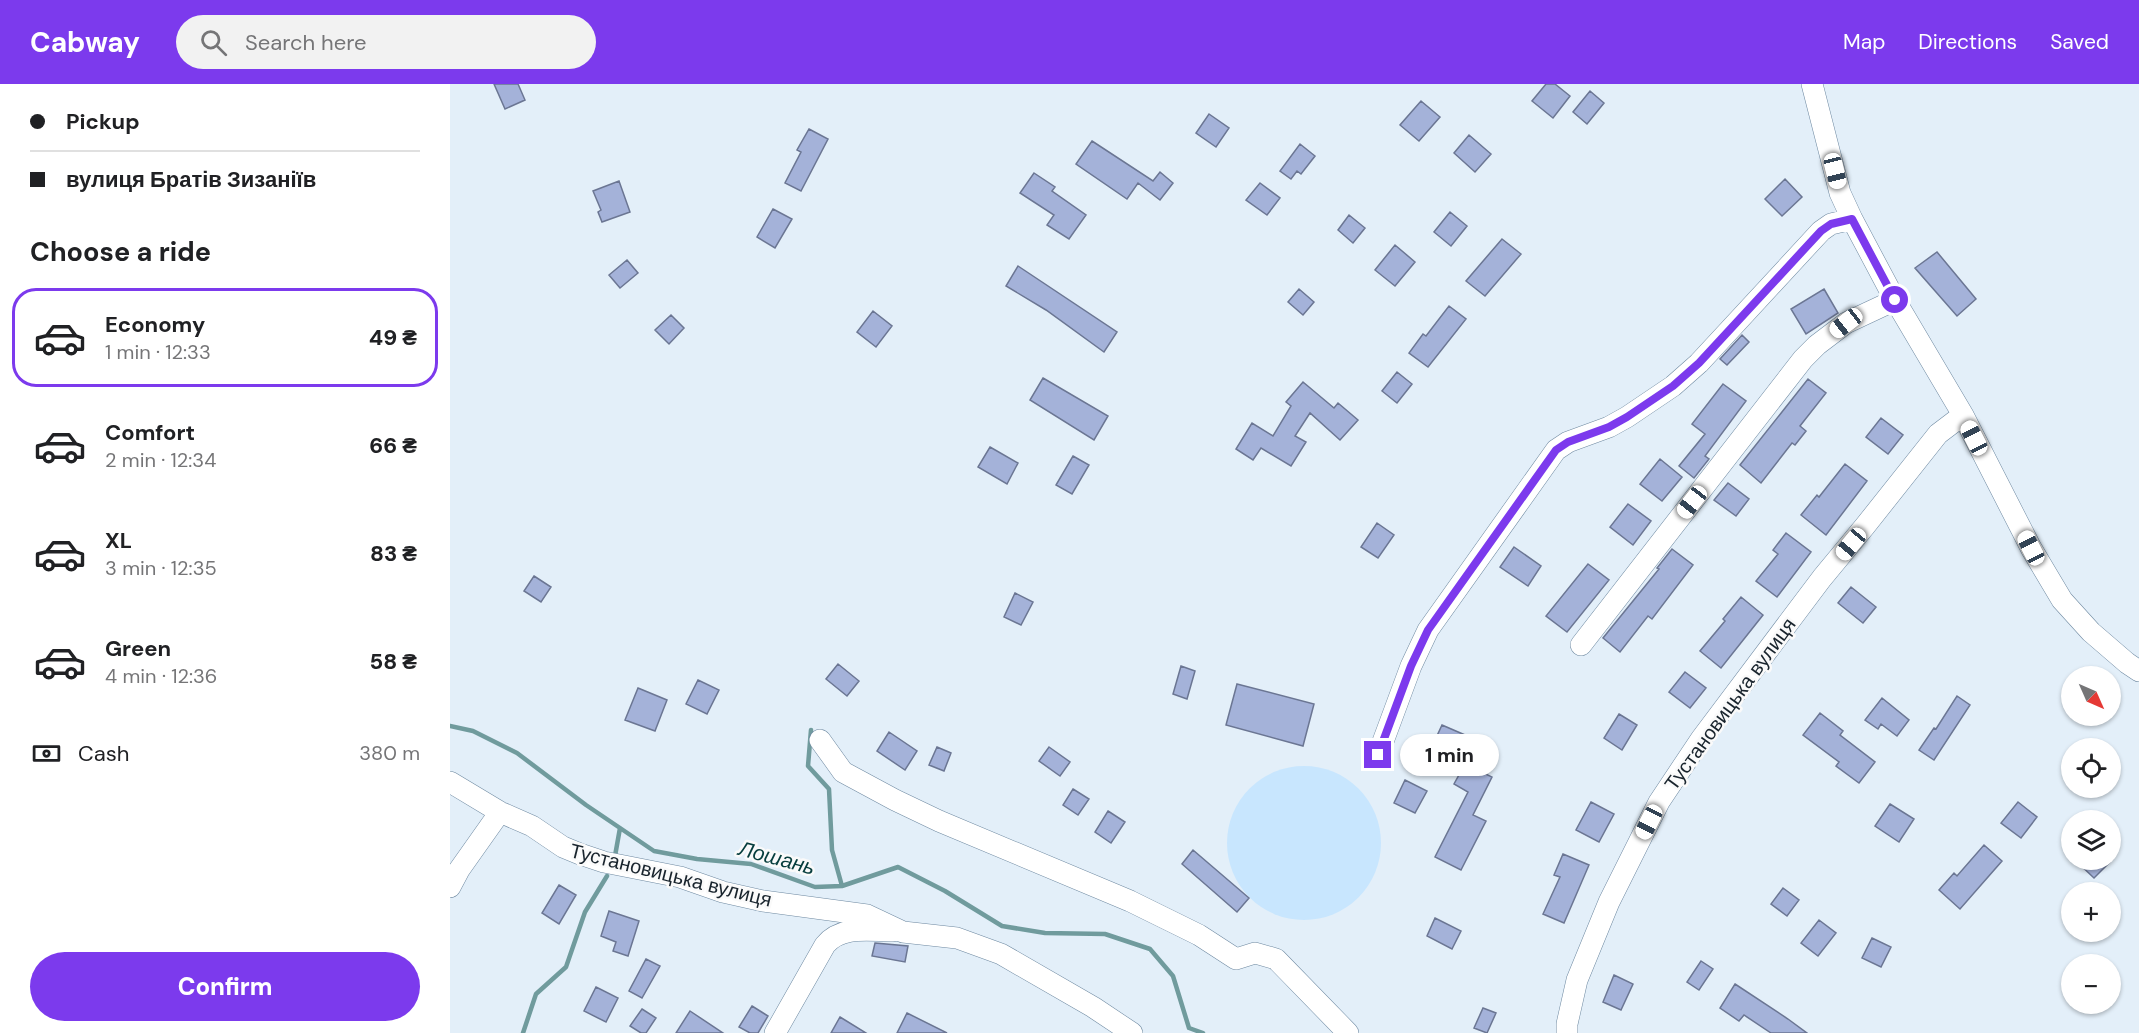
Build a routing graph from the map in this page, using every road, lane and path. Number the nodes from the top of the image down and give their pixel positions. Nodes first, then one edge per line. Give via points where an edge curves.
1 (1812, 84) edge
2 (1852, 219) junction
3 (1895, 300) junction
4 (1962, 415) junction
5 (1581, 645) dead end
6 (2139, 671) edge
7 (820, 740) dead end
8 (1378, 755) dead end
9 (450, 782) edge
10 (500, 812) junction
11 (450, 887) edge
12 (903, 932) junction
13 (775, 1033) edge
14 (1132, 1033) edge
15 (1348, 1033) edge
16 (1567, 1033) edge

1 - 2 street via 1840,193
2 - 3 street
2 - 8 street via 1821,231 1673,386 1609,427 1556,450 1428,630
3 - 4 street
3 - 5 street via 1846,323 1803,359
4 - 6 street via 2062,600 2091,632
4 - 16 street, Тустановицька вулиця via 1938,434 1822,578 1701,739 1659,802 1609,902 1581,970
7 - 15 street via 843,772 895,800 1130,901 1199,935 1236,959 1255,952 1276,959
9 - 10 street, Тустановицька вулиця
10 - 11 street
10 - 12 street, Тустановицька вулиця via 532,826 563,847 596,859 680,877 763,901 867,915
12 - 13 street via 854,930 830,938
12 - 14 street, Тустановицька вулиця via 957,938 1001,954

